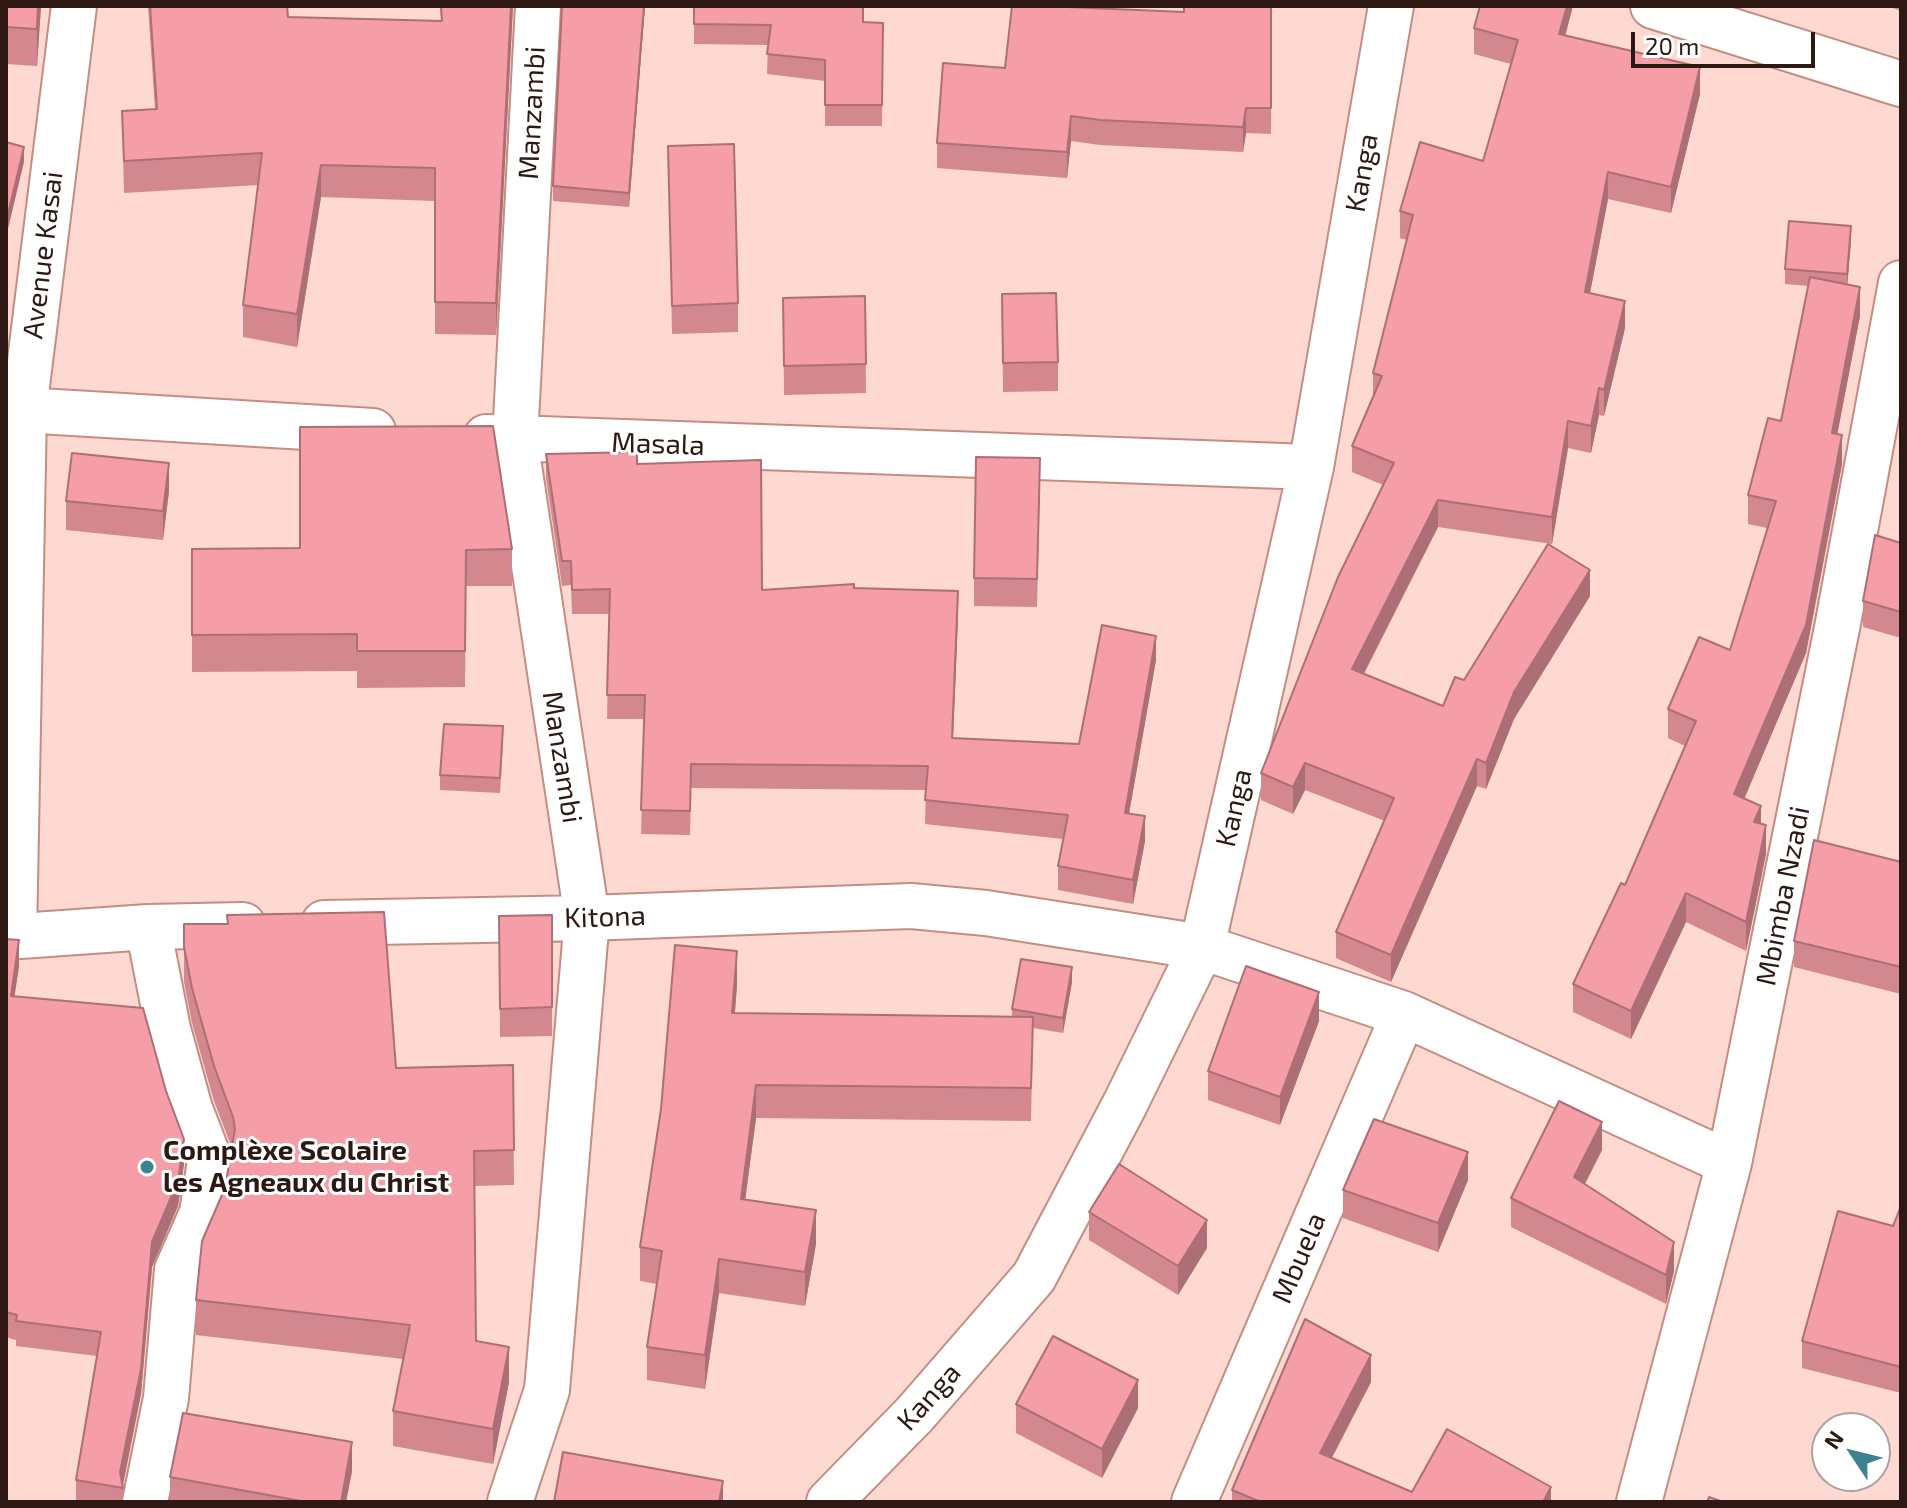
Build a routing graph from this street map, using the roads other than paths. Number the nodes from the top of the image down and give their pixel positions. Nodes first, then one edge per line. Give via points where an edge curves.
1 (74, 6) edge
2 (538, 6) edge
3 (1391, 6) edge
4 (1653, 6) edge
5 (1901, 84) edge
6 (1901, 283) edge
7 (15, 409) edge
8 (515, 439) junction
9 (1311, 467) junction
10 (587, 918) junction
11 (148, 927) junction
12 (10, 937) edge
13 (1202, 947) junction
14 (1404, 1014) junction
15 (1729, 1163) junction
16 (145, 1502) edge
17 (510, 1502) edge
18 (829, 1502) edge
19 (1194, 1502) edge
20 (1639, 1502) edge

1 - 7 street, Avenue Kasai
2 - 8 street, Manzambi
3 - 9 street, Kanga
4 - 5 street
6 - 15 street, Mbimba Nzadi
7 - 8 street, Masala
7 - 12 street, Avenue Kasai
8 - 9 street, Masala
8 - 10 street, Manzambi
9 - 13 street, Kanga
10 - 11 street, Kitona
10 - 13 street, Kitona via 911,906
10 - 17 street, Manzambi via 547,1390
11 - 12 street, Kitona
11 - 16 street via 168,1029 210,1161 202,1213 177,1270 166,1398
13 - 14 street, Kitona
13 - 18 street, Kanga via 1034,1277 915,1414
14 - 15 street, Kitona
14 - 19 street, Mbuela
15 - 20 street, Mbimba Nzadi

